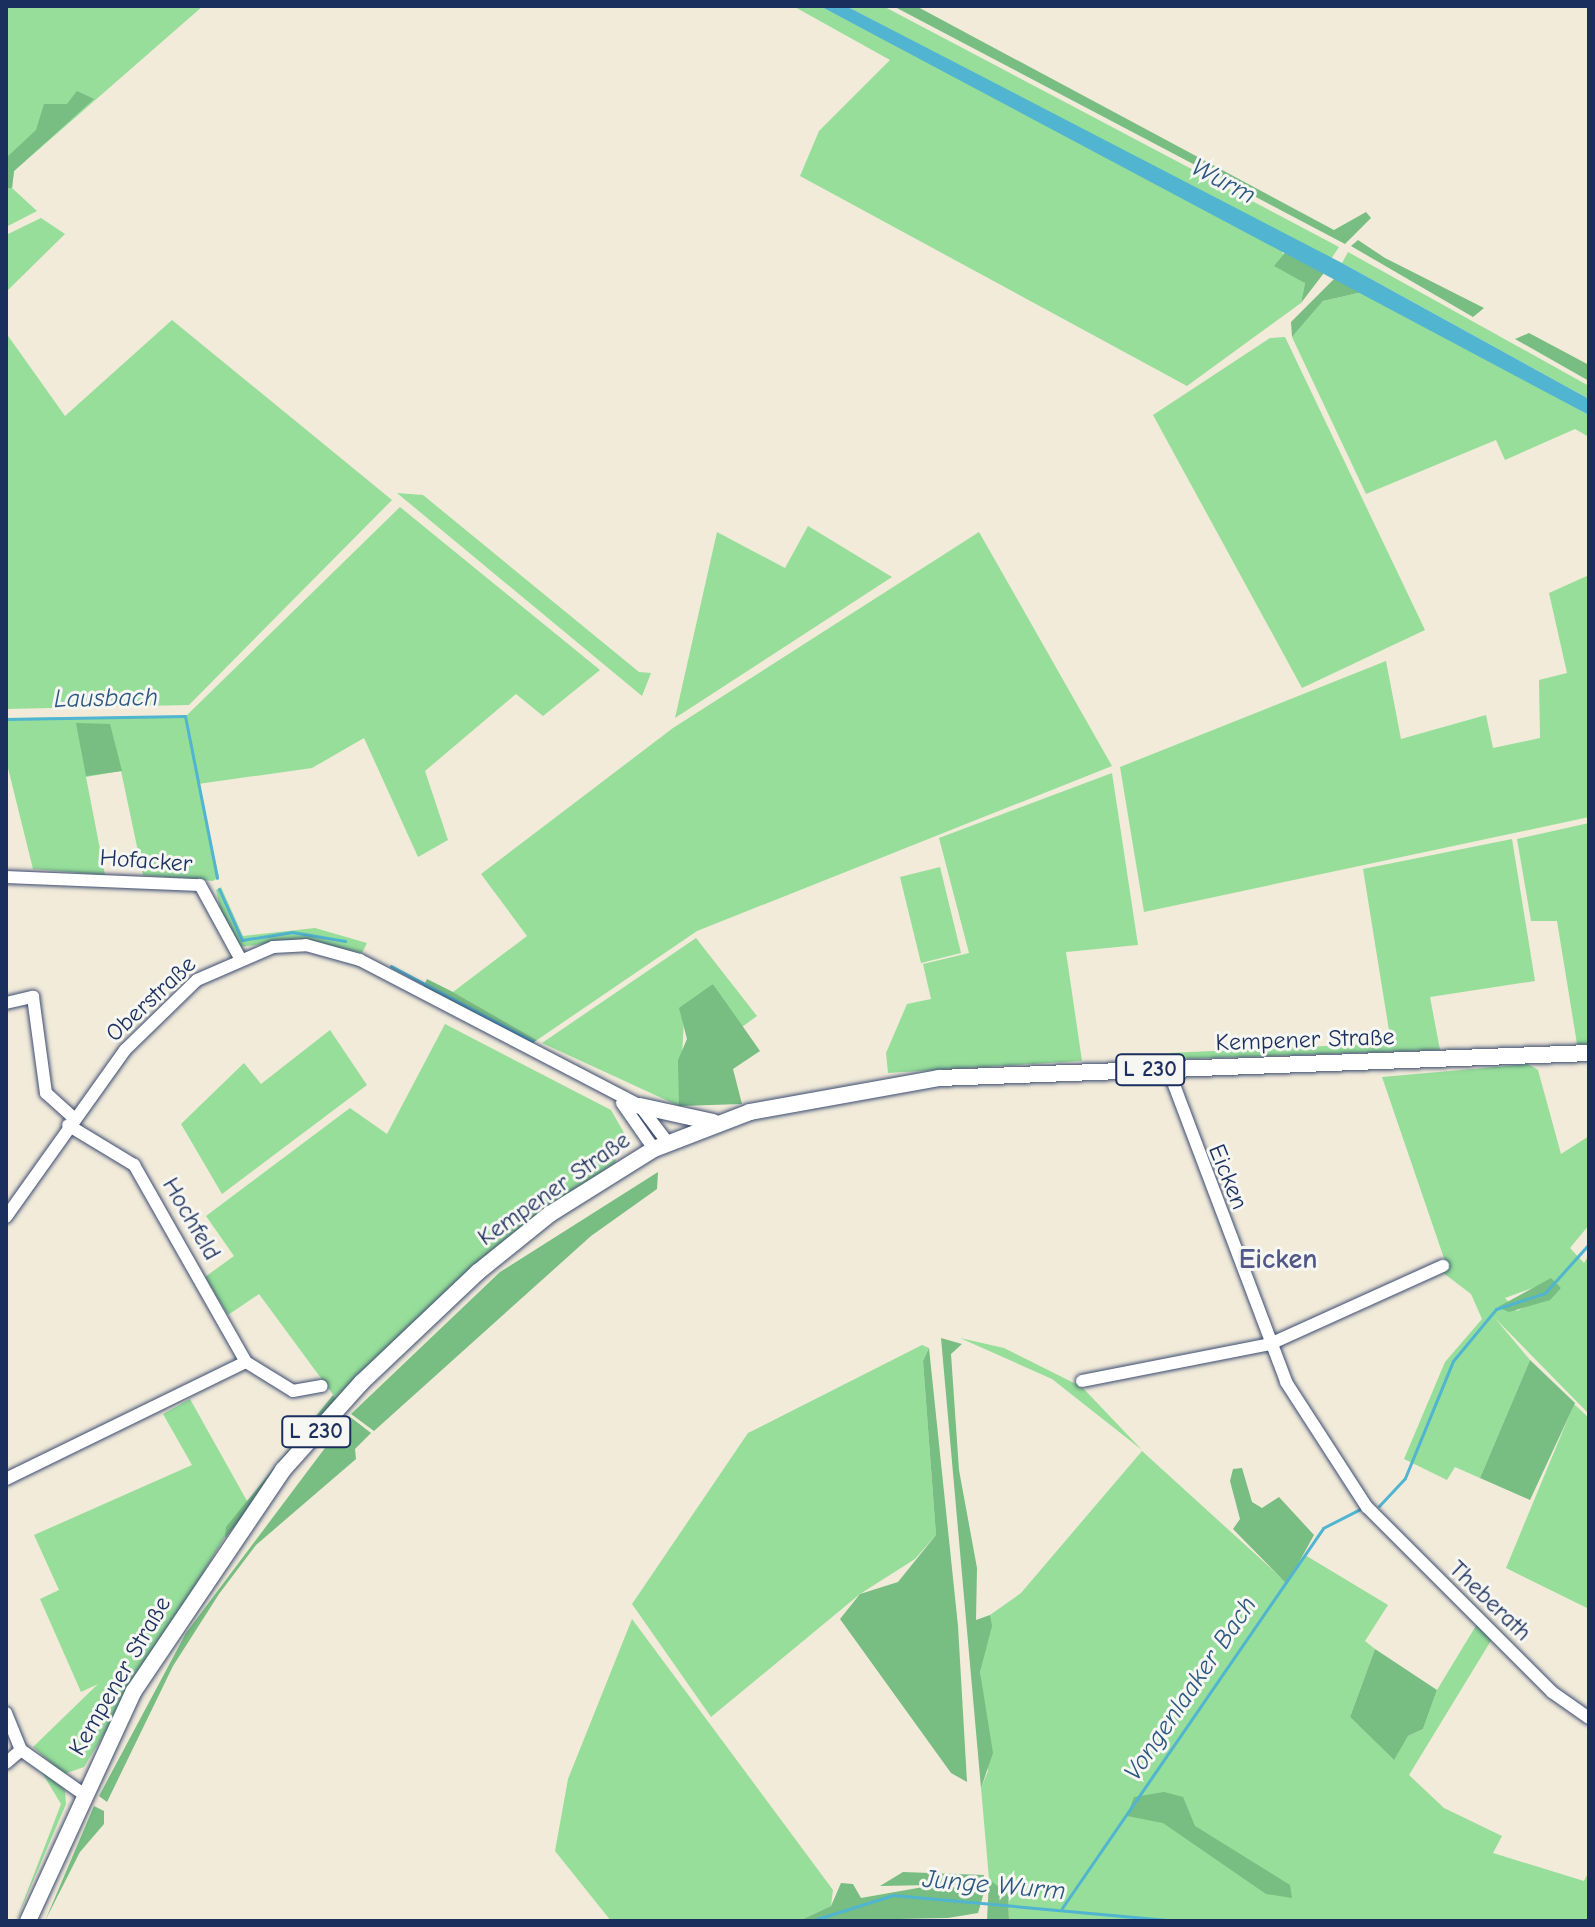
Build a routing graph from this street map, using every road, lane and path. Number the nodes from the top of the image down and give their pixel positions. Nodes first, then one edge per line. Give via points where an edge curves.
1 (6, 877) edge
2 (240, 958) junction
3 (6, 1003) edge
4 (1589, 1053) edge
5 (1168, 1069) junction
6 (607, 1092) junction
7 (640, 1106) junction
8 (71, 1121) junction
9 (715, 1123) junction
10 (661, 1146) junction
11 (6, 1217) edge
12 (1443, 1266) dead end
13 (1270, 1344) junction
14 (246, 1362) junction
15 (1082, 1381) dead end
16 (322, 1386) dead end
17 (6, 1479) edge
18 (1367, 1507) joint
19 (6, 1713) edge
20 (1589, 1718) edge
21 (21, 1750) junction
22 (6, 1763) edge
23 (82, 1793) junction
24 (28, 1921) edge

1 - 2 street, Hofacker via 200,885
2 - 6 street, Oberstraße via 306,945 360,960
2 - 8 street, Oberstraße via 197,980 125,1050
3 - 8 street, Hochfeld via 33,997 46,1093
4 - 5 main road, Kempener Straße / L 230
5 - 9 main road, Kempener Straße / L 230 via 939,1078 816,1096
5 - 13 street, Eicken
6 - 7 street
6 - 10 street via 633,1111
7 - 9 main road
7 - 10 street
8 - 11 street, Oberstraße
8 - 14 street, Hochfeld via 134,1165
9 - 10 main road, Kempener Straße / L 230
10 - 23 main road, Kempener Straße / L 230 via 550,1214 478,1272 310,1438 183,1611
12 - 13 street
13 - 15 street
13 - 18 street, Eicken via 1286,1382
14 - 16 street, Hochfeld via 293,1391
14 - 17 street
18 - 20 street, Theberath via 1542,1683
19 - 21 street
21 - 22 street
21 - 23 street
23 - 24 main road, Kempener Straße / L 230

